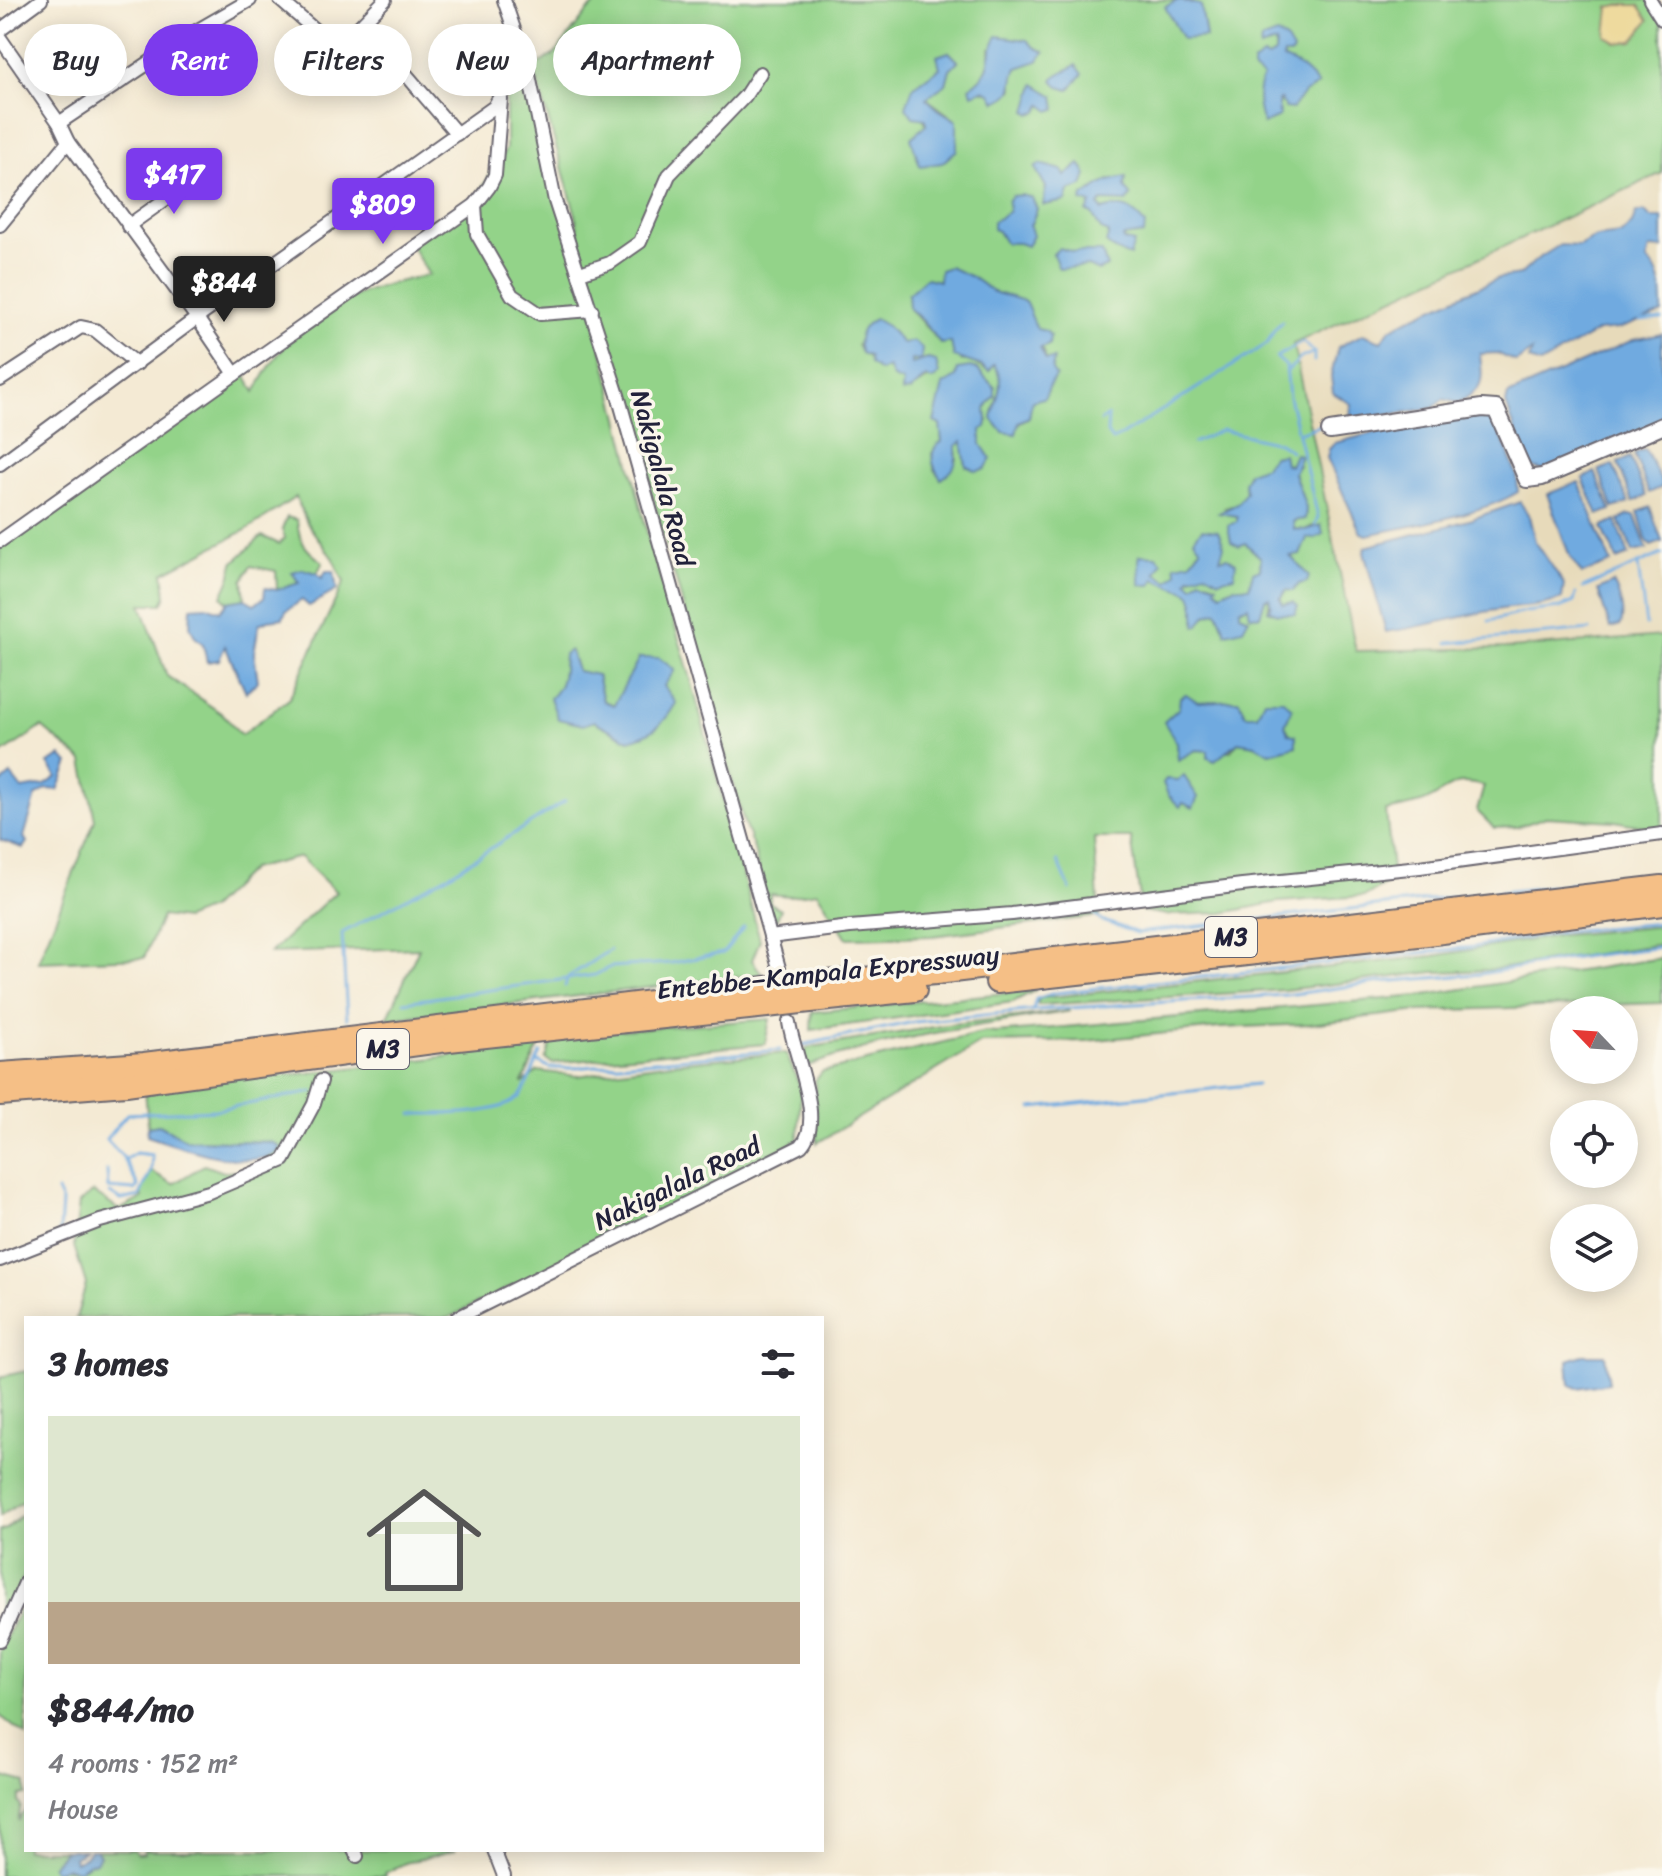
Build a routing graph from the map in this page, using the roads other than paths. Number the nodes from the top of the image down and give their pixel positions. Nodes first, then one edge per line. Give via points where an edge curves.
1 (41, 0) edge
2 (250, 0) edge
3 (280, 0) edge
4 (385, 0) edge
5 (504, 0) edge
6 (1650, 0) edge
7 (1662, 19) edge
8 (309, 24) edge
9 (363, 24) edge
10 (511, 24) edge
11 (0, 30) edge
12 (2, 43) edge
13 (760, 73) dead end
14 (412, 81) edge
15 (502, 96) edge
16 (533, 96) edge
17 (501, 99) junction
18 (59, 123) junction
19 (457, 134) junction
20 (68, 142) junction
21 (198, 176) dead end
22 (475, 205) junction
23 (0, 225) edge
24 (128, 226) junction
25 (580, 273) junction
26 (592, 310) junction
27 (197, 318) junction
28 (137, 364) junction
29 (235, 374) junction
30 (0, 380) edge
31 (1662, 426) edge
32 (1330, 431) dead end
33 (0, 464) edge
34 (0, 541) edge
35 (1662, 834) edge
36 (1662, 887) edge
37 (1662, 904) edge
38 (770, 937) junction
39 (779, 968) dead end
40 (801, 993) junction
41 (766, 997) junction
42 (789, 1022) dead end
43 (0, 1074) edge
44 (321, 1081) dead end
45 (0, 1094) edge
46 (0, 1260) edge
47 (461, 1316) edge
48 (24, 1586) edge
49 (0, 1640) edge
50 (495, 1852) edge
51 (504, 1876) edge

1 - 11 street
2 - 18 street
3 - 8 street
4 - 9 street
5 - 10 street, Nakigalala Road
6 - 7 street
12 - 18 street
13 - 25 street via 745,96 669,175 640,242 610,263
14 - 19 street
15 - 17 street
16 - 25 street, Nakigalala Road via 555,201
17 - 19 street
17 - 22 street via 495,175
18 - 20 street
19 - 27 street
20 - 23 street
20 - 24 street
21 - 24 street
22 - 26 street via 477,234 512,295 540,314
22 - 29 street
24 - 27 street
25 - 26 street, Nakigalala Road
26 - 38 street, Nakigalala Road
27 - 28 street
27 - 29 street
28 - 30 street via 95,330 81,327
28 - 33 street
29 - 34 street
31 - 32 street via 1527,479 1496,409
35 - 38 street via 1420,867
36 - 40 highway, M3
37 - 40 highway, Entebbe–Kampala Expressway / M3 via 1427,934
38 - 39 street, Nakigalala Road
40 - 41 highway, Entebbe–Kampala Expressway / M3, bridge
41 - 43 highway, Entebbe–Kampala Expressway / M3 via 574,1009 144,1064
41 - 45 highway, Entebbe–Kampala Expressway / M3 via 126,1084
42 - 47 street, Nakigalala Road via 807,1087 809,1130 801,1146
44 - 46 street via 284,1160 209,1192 100,1221
48 - 49 street
50 - 51 street

